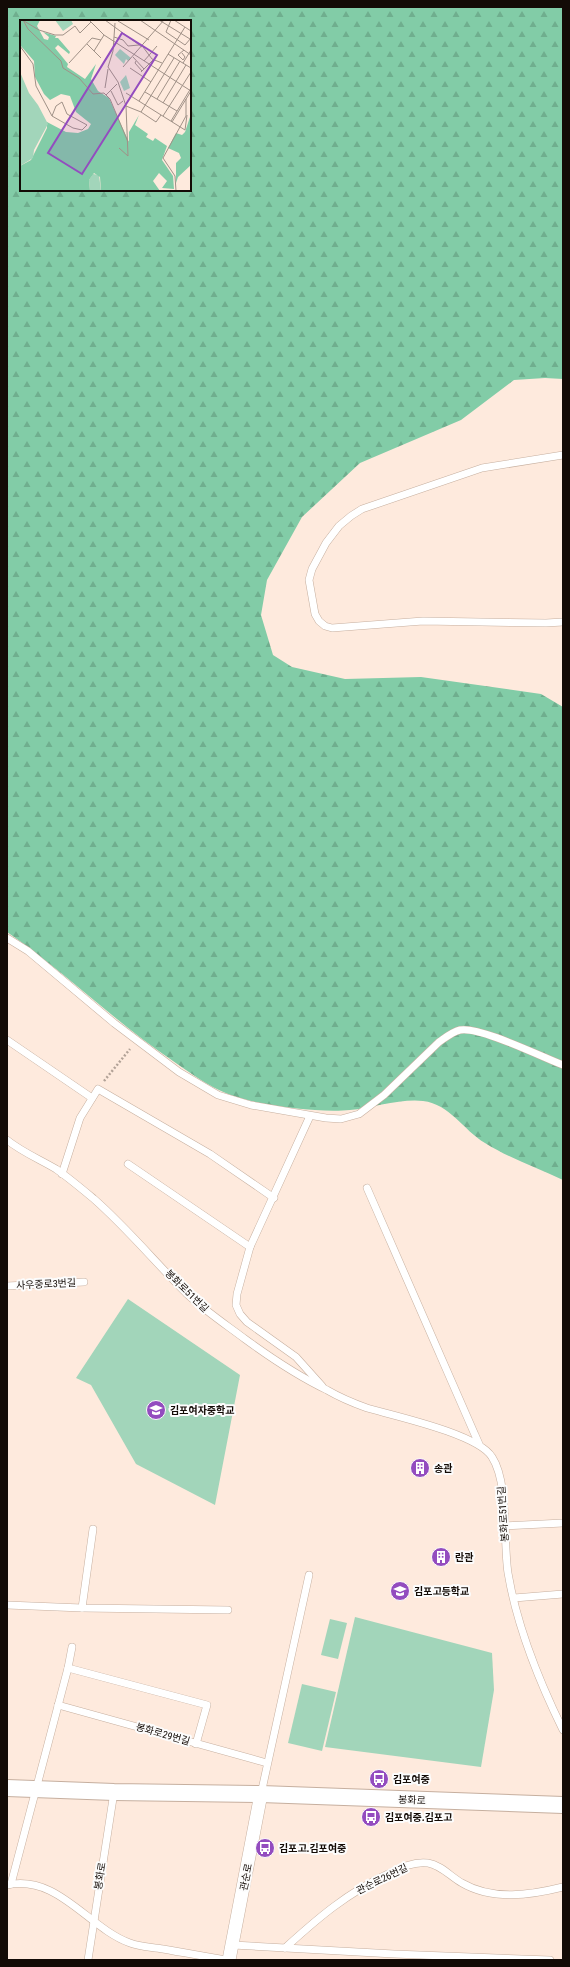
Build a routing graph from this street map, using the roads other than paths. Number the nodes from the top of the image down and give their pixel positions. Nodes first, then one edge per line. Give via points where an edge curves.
1 (563, 455) edge
2 (563, 622) edge
3 (7, 938) edge
4 (7, 1040) edge
5 (563, 1065) edge
6 (92, 1098) junction
7 (310, 1116) junction
8 (7, 1140) edge
9 (128, 1164) dead end
10 (62, 1174) junction
11 (368, 1188) dead end
12 (274, 1198) junction
13 (250, 1247) junction
14 (84, 1282) dead end
15 (7, 1286) edge
16 (327, 1390) junction
17 (479, 1444) junction
18 (563, 1523) edge
19 (504, 1526) junction
20 (93, 1529) dead end
21 (309, 1575) dead end
22 (563, 1594) edge
23 (514, 1598) junction
24 (7, 1605) edge
25 (82, 1608) junction
26 (228, 1610) dead end
27 (72, 1647) dead end
28 (68, 1668) junction
29 (58, 1705) junction
30 (560, 1719) edge
31 (563, 1730) edge
32 (196, 1744) junction
33 (267, 1763) junction
34 (7, 1788) edge
35 (35, 1790) junction
36 (114, 1792) junction
37 (261, 1794) junction
38 (563, 1805) edge
39 (9, 1885) edge
40 (563, 1887) edge
41 (93, 1920) junction
42 (233, 1945) junction
43 (284, 1948) junction
44 (88, 1960) edge
45 (226, 1960) edge
46 (229, 1960) edge
47 (550, 1960) edge

1 - 2 lane via 482,468 362,509 339,526 326,543 309,580 315,614 325,626 332,628 423,621
3 - 7 lane via 179,1072 218,1095 251,1105
4 - 6 lane
5 - 7 lane via 480,1032 460,1030 438,1042 367,1110 341,1119
6 - 10 lane via 80,1118
6 - 12 lane via 98,1089 210,1154
7 - 12 lane, 봉화로51번길
8 - 10 lane, 봉화로51번길
9 - 13 lane
10 - 16 lane, 봉화로51번길 via 106,1211 204,1309 266,1354
11 - 17 lane
12 - 13 lane, 봉화로51번길
13 - 16 lane, 봉화로51번길 via 237,1294 236,1305 240,1314 247,1322 296,1357
14 - 15 lane, 사우중로3번길
16 - 17 lane, 봉화로51번길 via 364,1407
17 - 19 lane, 봉화로51번길 via 491,1455 496,1465 501,1484
18 - 19 lane
19 - 23 lane, 봉화로51번길 via 508,1574
20 - 25 lane
21 - 33 lane
22 - 23 lane
23 - 30 lane, 봉화로51번길 via 529,1651
24 - 25 lane
25 - 26 lane
27 - 28 lane
28 - 29 lane
28 - 32 lane via 207,1705
29 - 32 lane, 봉화로29번길
29 - 35 lane
30 - 31 lane, 봉화로51번길
32 - 33 lane, 봉화로29번길
33 - 37 lane
34 - 35 street, 봉화로
35 - 36 street, 봉화로
35 - 39 lane
36 - 37 street, 봉화로
36 - 41 lane, 봉화로
37 - 38 street, 봉화로
37 - 42 street, 관순로
39 - 41 lane via 25,1884 57,1894
40 - 43 lane, 관순로26번길 via 523,1895 501,1894 469,1886 434,1864 411,1864 345,1898
41 - 44 lane, 봉화로
41 - 45 lane via 116,1937 131,1944
42 - 43 lane
42 - 46 street, 관순로
43 - 47 lane

